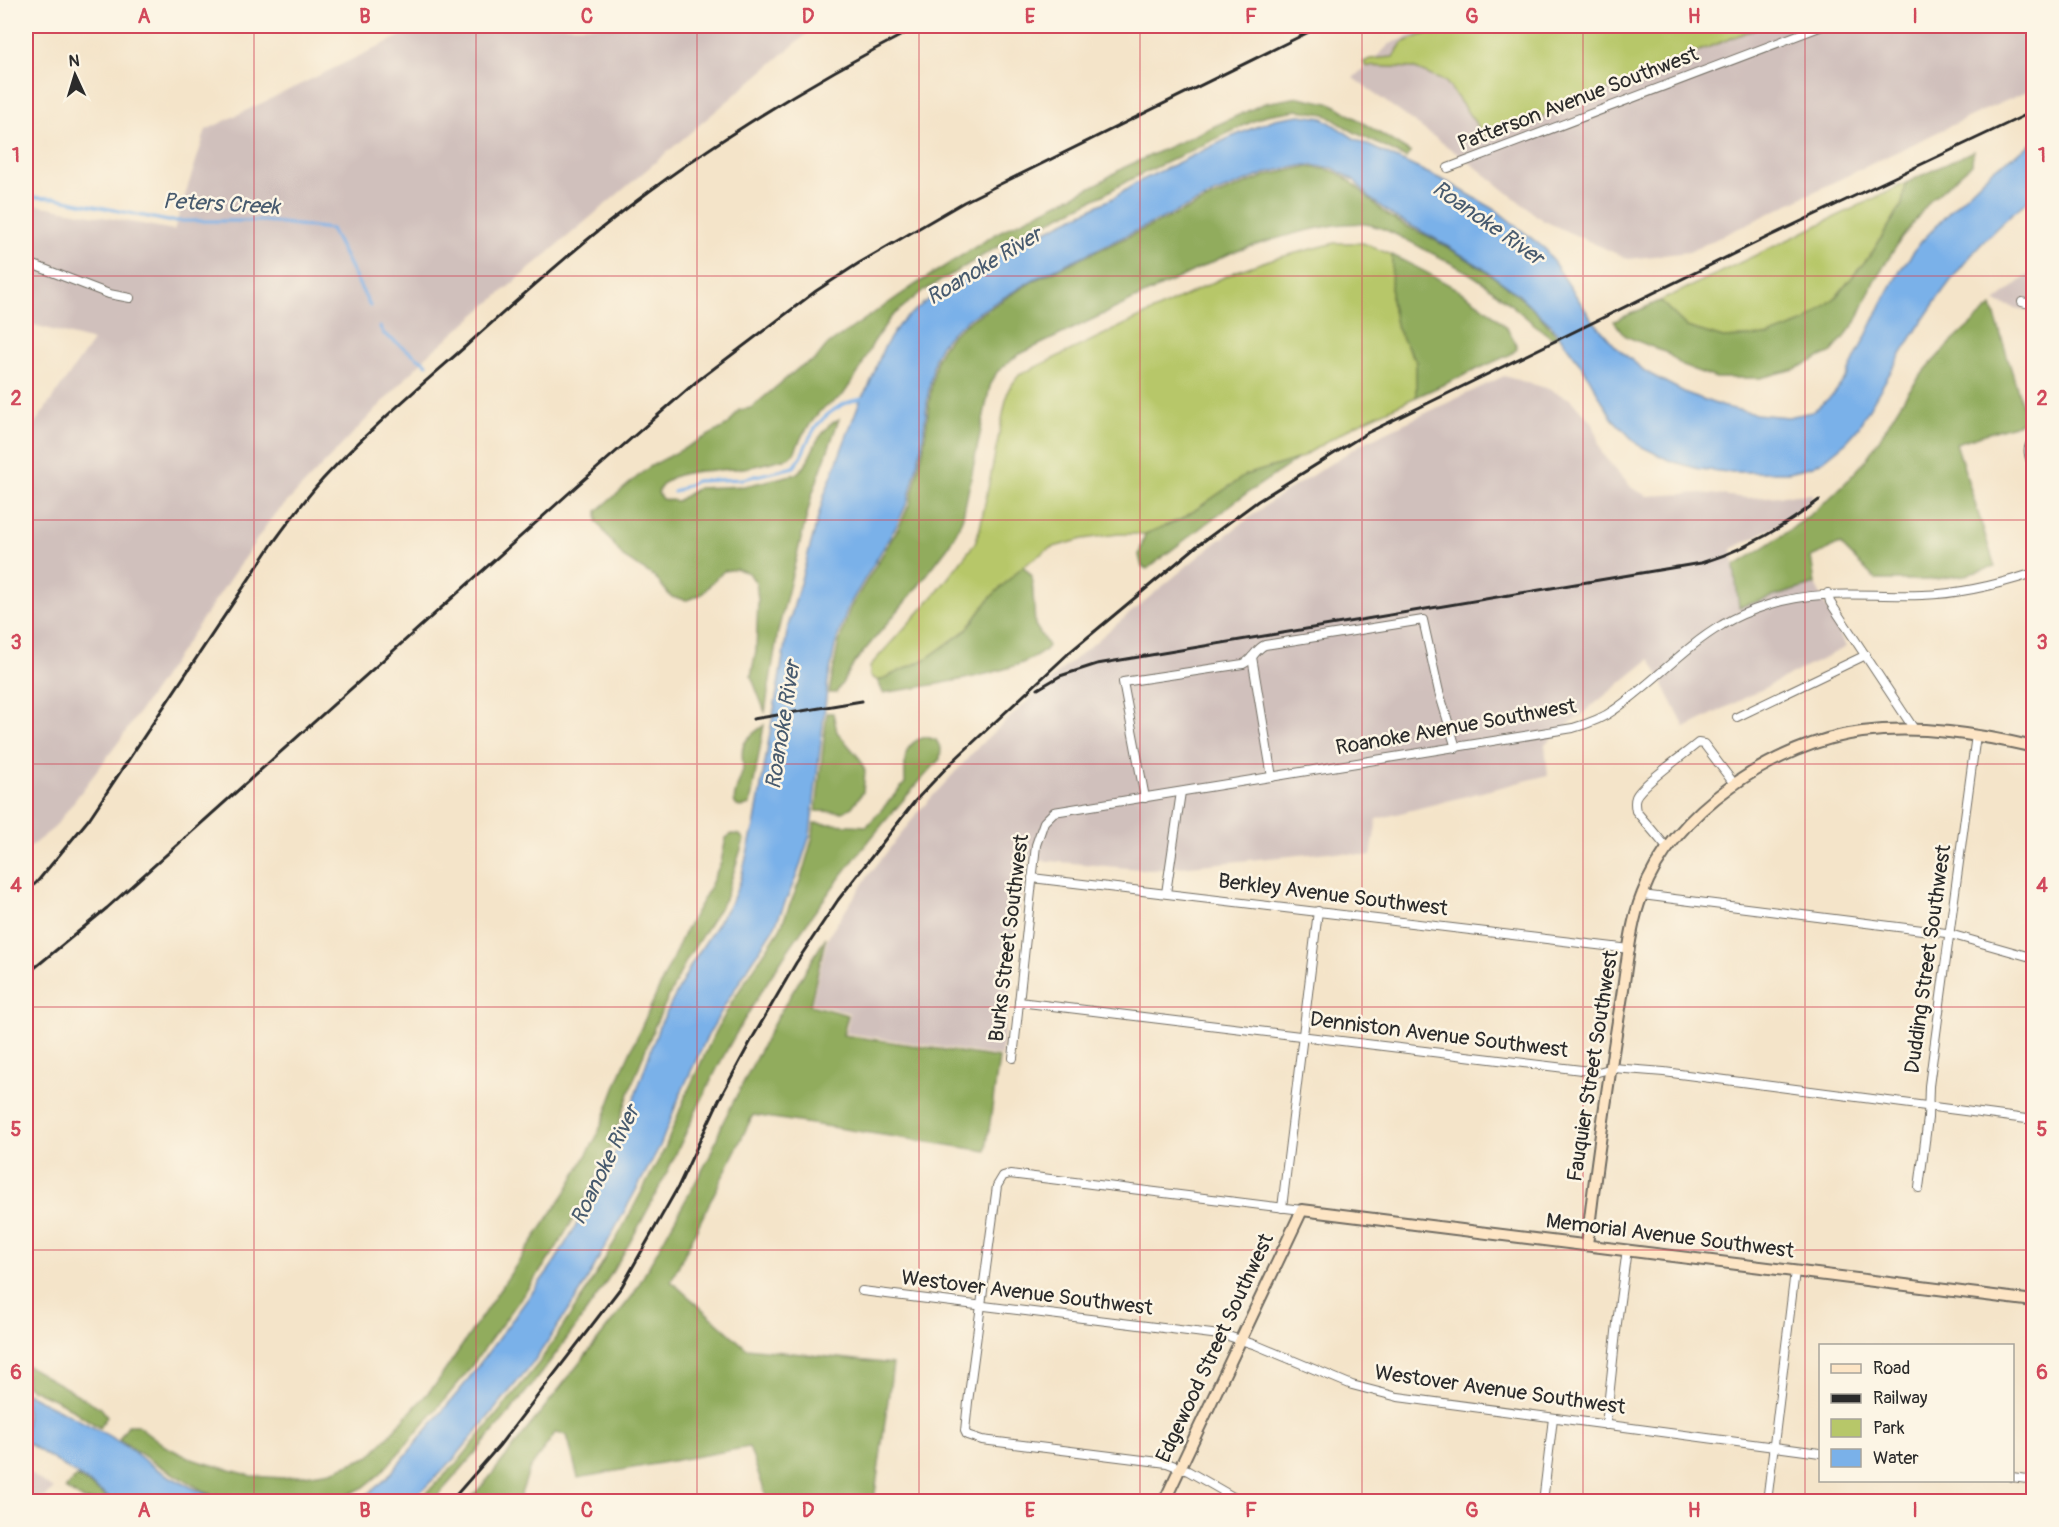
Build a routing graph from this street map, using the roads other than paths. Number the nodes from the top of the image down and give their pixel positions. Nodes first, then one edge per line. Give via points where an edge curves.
1 (1822, 26) edge
2 (1448, 168) dead end
3 (26, 262) edge
4 (130, 298) dead end
5 (2022, 302) dead end
6 (2034, 305) edge
7 (2034, 438) edge
8 (2034, 469) edge
9 (2034, 573) edge
10 (1828, 593) junction
11 (1866, 655) junction
12 (1252, 657) junction
13 (1737, 717) dead end
14 (1914, 729) junction
15 (1976, 735) junction
16 (2034, 747) edge
17 (1456, 748) junction
18 (1272, 777) junction
19 (1735, 784) junction
20 (1181, 792) junction
21 (1145, 798) junction
22 (1668, 849) junction
23 (1032, 878) junction
24 (1166, 894) junction
25 (1642, 895) junction
26 (1318, 911) junction
27 (1950, 934) junction
28 (1630, 949) junction
29 (2034, 958) edge
30 (1019, 1002) junction
31 (1303, 1037) junction
32 (1013, 1058) dead end
33 (1610, 1069) junction
34 (1928, 1107) junction
35 (2034, 1120) edge
36 (1919, 1188) dead end
37 (1282, 1208) junction
38 (1302, 1210) junction
39 (1587, 1245) junction
40 (1627, 1249) junction
41 (1795, 1271) junction
42 (862, 1291) dead end
43 (2034, 1301) edge
44 (982, 1306) junction
45 (1239, 1339) junction
46 (1553, 1418) junction
47 (1606, 1425) junction
48 (1774, 1447) junction
49 (1819, 1453) edge
50 (1181, 1467) junction
51 (2014, 1477) edge
52 (2034, 1480) edge
53 (1164, 1502) edge
54 (1242, 1502) edge
55 (1543, 1502) edge
56 (1767, 1502) edge

1 - 2 street, Patterson Avenue Southwest
3 - 4 street via 109,294
5 - 6 street
7 - 8 street via 2028,448
9 - 10 street, Roanoke Avenue Southwest via 1947,594
10 - 11 street
10 - 17 street, Roanoke Avenue Southwest via 1770,604 1732,619 1593,722
11 - 13 street
11 - 14 street
12 - 17 street via 1266,645 1423,620
12 - 18 street
12 - 21 street via 1243,664 1123,682
14 - 15 street, Fauquier Street Southwest
14 - 19 street, Fauquier Street Southwest via 1822,740
15 - 16 street, Fauquier Street Southwest
15 - 27 street, Dudding Street Southwest
17 - 18 street, Roanoke Avenue Southwest
18 - 20 street, Roanoke Avenue Southwest
19 - 22 street, Fauquier Street Southwest via 1697,814
19 - 22 street via 1704,744 1698,743 1638,794 1636,811
20 - 21 street, Roanoke Avenue Southwest
20 - 24 street
21 - 23 street, Burks Street Southwest via 1060,810 1049,816 1040,829
22 - 25 street, Fauquier Street Southwest
23 - 24 street, Berkley Avenue Southwest
23 - 30 street, Burks Street Southwest
24 - 26 street, Berkley Avenue Southwest
25 - 27 street
25 - 28 street, Fauquier Street Southwest
26 - 28 street, Berkley Avenue Southwest
26 - 31 street, Edgewood Street Southwest
27 - 29 street
27 - 34 street, Dudding Street Southwest
28 - 33 street, Fauquier Street Southwest
30 - 31 street, Denniston Avenue Southwest
30 - 32 street, Burks Street Southwest
31 - 33 street, Denniston Avenue Southwest via 1598,1072
31 - 37 street, Edgewood Street Southwest
33 - 34 street, Denniston Avenue Southwest via 1664,1072
33 - 39 street, Fauquier Street Southwest
34 - 35 street, Denniston Avenue Southwest
34 - 36 street, Dudding Street Southwest
37 - 38 street
37 - 44 street via 1003,1176 997,1186
38 - 39 street, Memorial Avenue Southwest
38 - 45 street, Edgewood Street Southwest
39 - 40 street, Memorial Avenue Southwest
40 - 41 street, Memorial Avenue Southwest
40 - 47 street
41 - 43 street, Memorial Avenue Southwest
41 - 48 street
42 - 44 street, Westover Avenue Southwest
44 - 45 street, Westover Avenue Southwest
44 - 50 street via 965,1431 970,1438
45 - 46 street, Westover Avenue Southwest via 1352,1386
45 - 50 street, Edgewood Street Southwest
46 - 47 street, Westover Avenue Southwest
46 - 55 street
47 - 48 street, Westover Avenue Southwest
48 - 49 street, Westover Avenue Southwest
48 - 56 street
50 - 53 street, Edgewood Street Southwest
50 - 54 street
51 - 52 street

